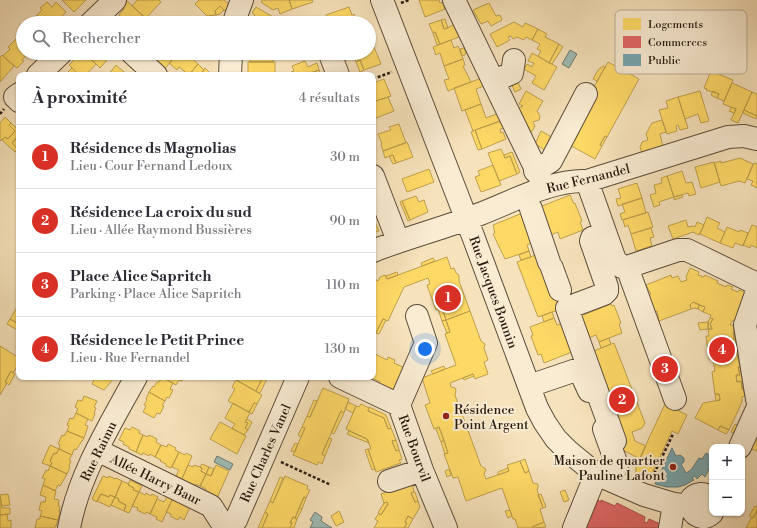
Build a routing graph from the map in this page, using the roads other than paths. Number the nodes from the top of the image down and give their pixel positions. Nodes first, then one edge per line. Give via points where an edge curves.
1 (116, 0) edge
2 (242, 0) edge
3 (382, 0) edge
4 (454, 0) edge
5 (101, 16) edge
6 (236, 16) edge
7 (53, 60) edge
8 (140, 60) edge
9 (231, 60) edge
10 (332, 60) edge
11 (514, 60) dead end
12 (41, 72) edge
13 (153, 72) edge
14 (230, 72) edge
15 (337, 72) edge
16 (494, 81) junction
17 (586, 94) dead end
18 (757, 139) edge
19 (540, 180) junction
20 (587, 181) junction
21 (376, 184) edge
22 (531, 209) dead end
23 (466, 219) junction
24 (605, 232) junction
25 (398, 242) junction
26 (376, 250) edge
27 (627, 267) junction
28 (757, 284) edge
29 (757, 291) edge
30 (563, 298) junction
31 (417, 316) dead end
32 (134, 380) edge
33 (297, 380) edge
34 (346, 380) edge
35 (529, 386) junction
36 (675, 399) dead end
37 (399, 406) junction
38 (756, 410) edge
39 (615, 441) dead end
40 (741, 444) edge
41 (97, 450) junction
42 (422, 470) junction
43 (603, 477) junction
44 (389, 482) dead end
45 (709, 501) edge
46 (682, 505) junction
47 (69, 528) edge
48 (229, 528) edge
49 (446, 528) edge
50 (574, 528) edge
51 (670, 528) edge

1 - 5 street
2 - 6 street
3 - 23 street, Rue Jacques Bounin
4 - 16 street
7 - 12 street
8 - 13 street
9 - 14 street
10 - 15 street
11 - 16 street via 512,73
16 - 19 street
17 - 19 street
18 - 20 street, Rue Fernandel via 728,136
19 - 20 street, Rue Fernandel
19 - 23 street, Rue Fernandel
20 - 24 street
21 - 25 street
22 - 30 street
23 - 25 street
23 - 35 street, Rue Jacques Bounin
24 - 27 street via 615,260 622,267
24 - 30 street via 591,241 608,291 604,294
25 - 26 street
27 - 28 street via 678,250 687,250
27 - 36 street
29 - 38 street via 745,325
30 - 39 street
31 - 37 street via 426,343
32 - 41 street, Rue Raimu
33 - 48 street, Rue Charles Vanel via 236,520
34 - 37 street, Rue Bourvil
35 - 43 street, Rue Jacques Bounin via 537,408 556,439
35 - 43 street via 579,369 617,465
37 - 42 street, Rue Bourvil
38 - 40 street
41 - 47 street, Rue Raimu via 75,502
41 - 48 street, Allée Harry Baur via 211,506
42 - 44 street
42 - 49 street, Rue Bourvil
43 - 46 street, Rue Jacques Bounin via 644,495
43 - 50 street
45 - 46 street via 705,494 700,494
46 - 51 street

